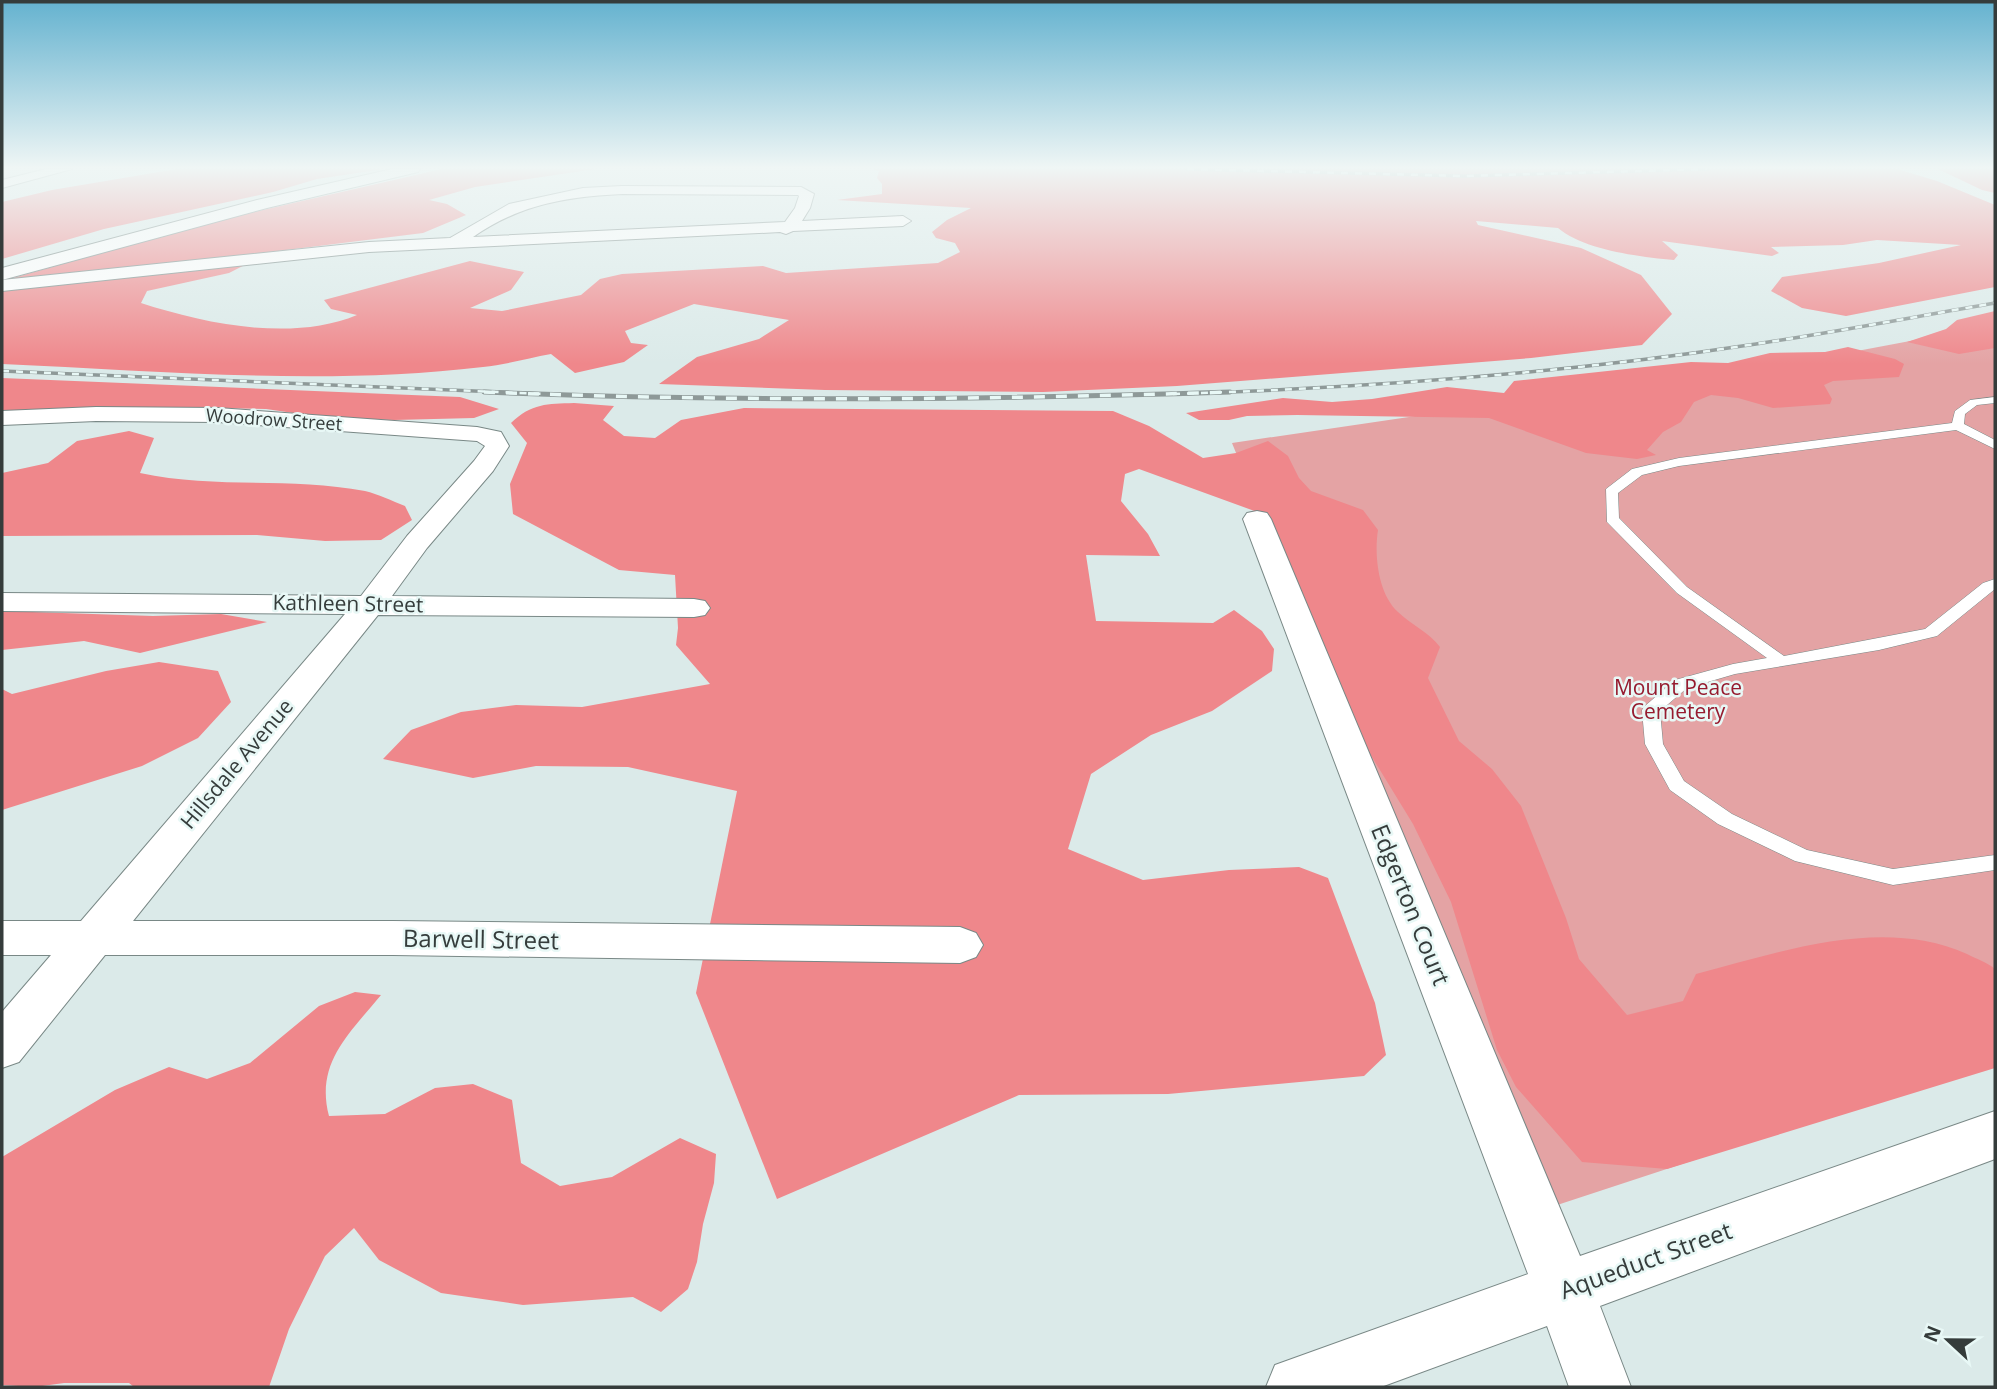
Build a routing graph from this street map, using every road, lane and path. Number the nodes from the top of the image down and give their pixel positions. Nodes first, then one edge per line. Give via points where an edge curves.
1 (152, 234) edge
2 (468, 234) edge
3 (672, 234) edge
4 (454, 243) junction
5 (2, 274) edge
6 (2, 286) edge
7 (1995, 400) edge
8 (2, 418) edge
9 (1958, 426) junction
10 (1995, 445) edge
11 (471, 481) joint
12 (1257, 519) dead end
13 (1995, 584) edge
14 (2, 602) edge
15 (369, 606) junction
16 (695, 608) dead end
17 (1780, 662) junction
18 (1995, 863) edge
19 (2, 938) edge
20 (91, 939) junction
21 (960, 946) dead end
22 (2, 1046) edge
23 (1995, 1135) edge
24 (1564, 1290) junction
25 (1297, 1387) edge
26 (1600, 1387) edge

1 - 5 main road
2 - 4 street
3 - 4 street
4 - 6 street via 300,253
7 - 9 lane via 1974,402 1959,413
8 - 11 street, Woodrow Street via 237,416 492,437 497,446
9 - 10 lane
9 - 17 lane via 1679,462 1637,472 1611,492 1612,519 1674,582
11 - 15 street, Hillsdale Avenue
12 - 24 street, Edgerton Court
13 - 17 lane via 1931,633
14 - 15 street, Kathleen Street
15 - 16 street, Kathleen Street
15 - 20 street, Hillsdale Avenue
17 - 18 lane via 1732,669 1681,684 1651,710 1654,744 1677,785 1725,819 1802,856 1893,877
19 - 20 street, Barwell Street
20 - 21 street, Barwell Street
20 - 22 street, Hillsdale Avenue
23 - 24 street, Aqueduct Street
24 - 25 street, Aqueduct Street
24 - 26 street, Edgerton Court

